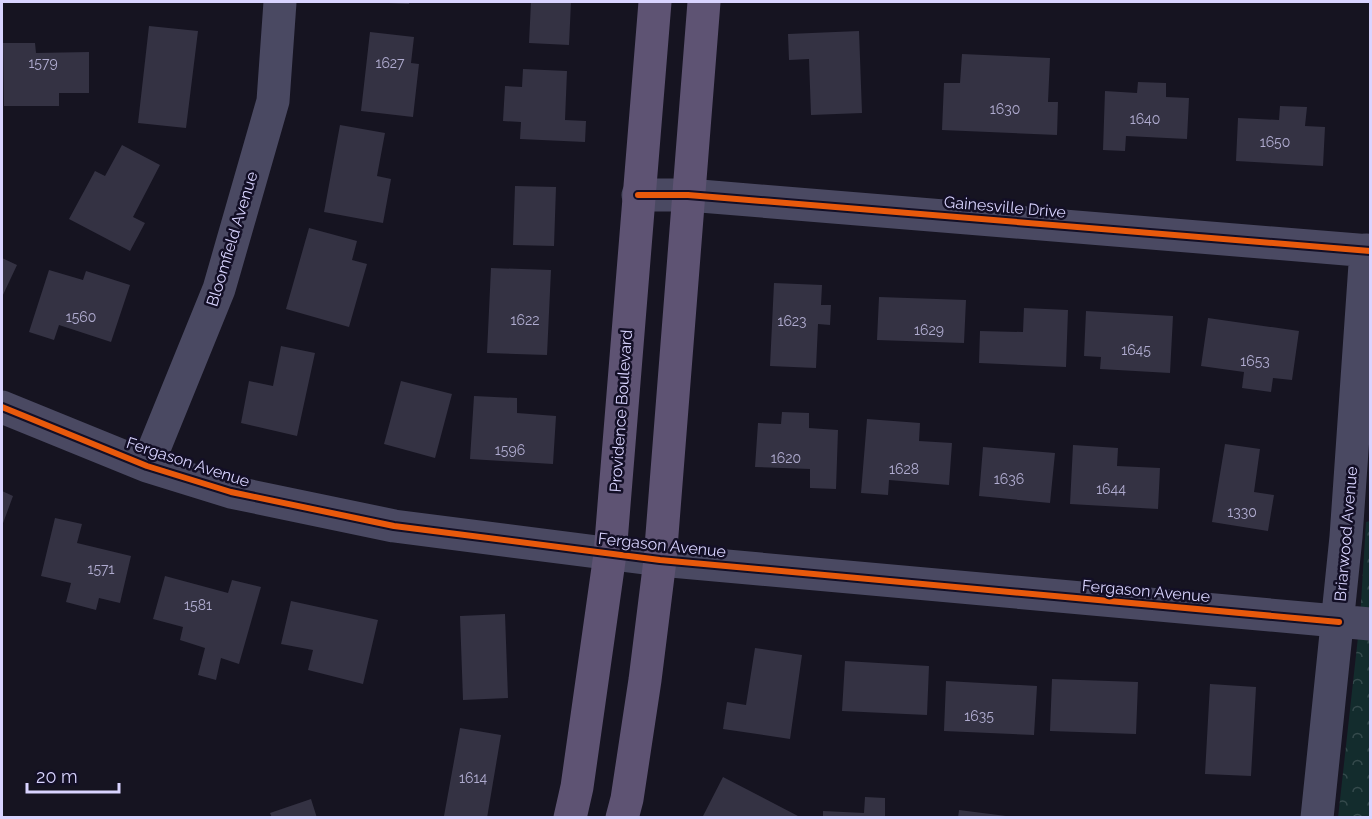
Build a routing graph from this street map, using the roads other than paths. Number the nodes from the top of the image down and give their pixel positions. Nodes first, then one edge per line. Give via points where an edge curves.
1 (280, 2) edge
2 (655, 2) edge
3 (704, 2) edge
4 (638, 195) junction
5 (688, 195) junction
6 (1369, 251) edge
7 (2, 407) edge
8 (147, 466) junction
9 (610, 554) junction
10 (660, 560) junction
11 (1338, 622) junction
12 (1371, 624) edge
13 (570, 818) edge
14 (622, 818) edge
15 (1317, 818) edge

1 - 8 street, Bloomfield Avenue via 273,101 219,289
2 - 4 main road, Providence Boulevard
3 - 5 main road
4 - 5 street, Gainesville Drive
4 - 9 main road, Providence Boulevard
5 - 6 street, Gainesville Drive
5 - 10 main road
6 - 11 street, Briarwood Avenue
7 - 8 street, Fergason Avenue
8 - 9 street, Fergason Avenue via 231,492 394,526
9 - 10 street, Fergason Avenue
9 - 13 main road, Providence Boulevard
10 - 11 street, Fergason Avenue
10 - 14 main road
11 - 12 street, Fergason Avenue
11 - 15 street, Briarwood Avenue

